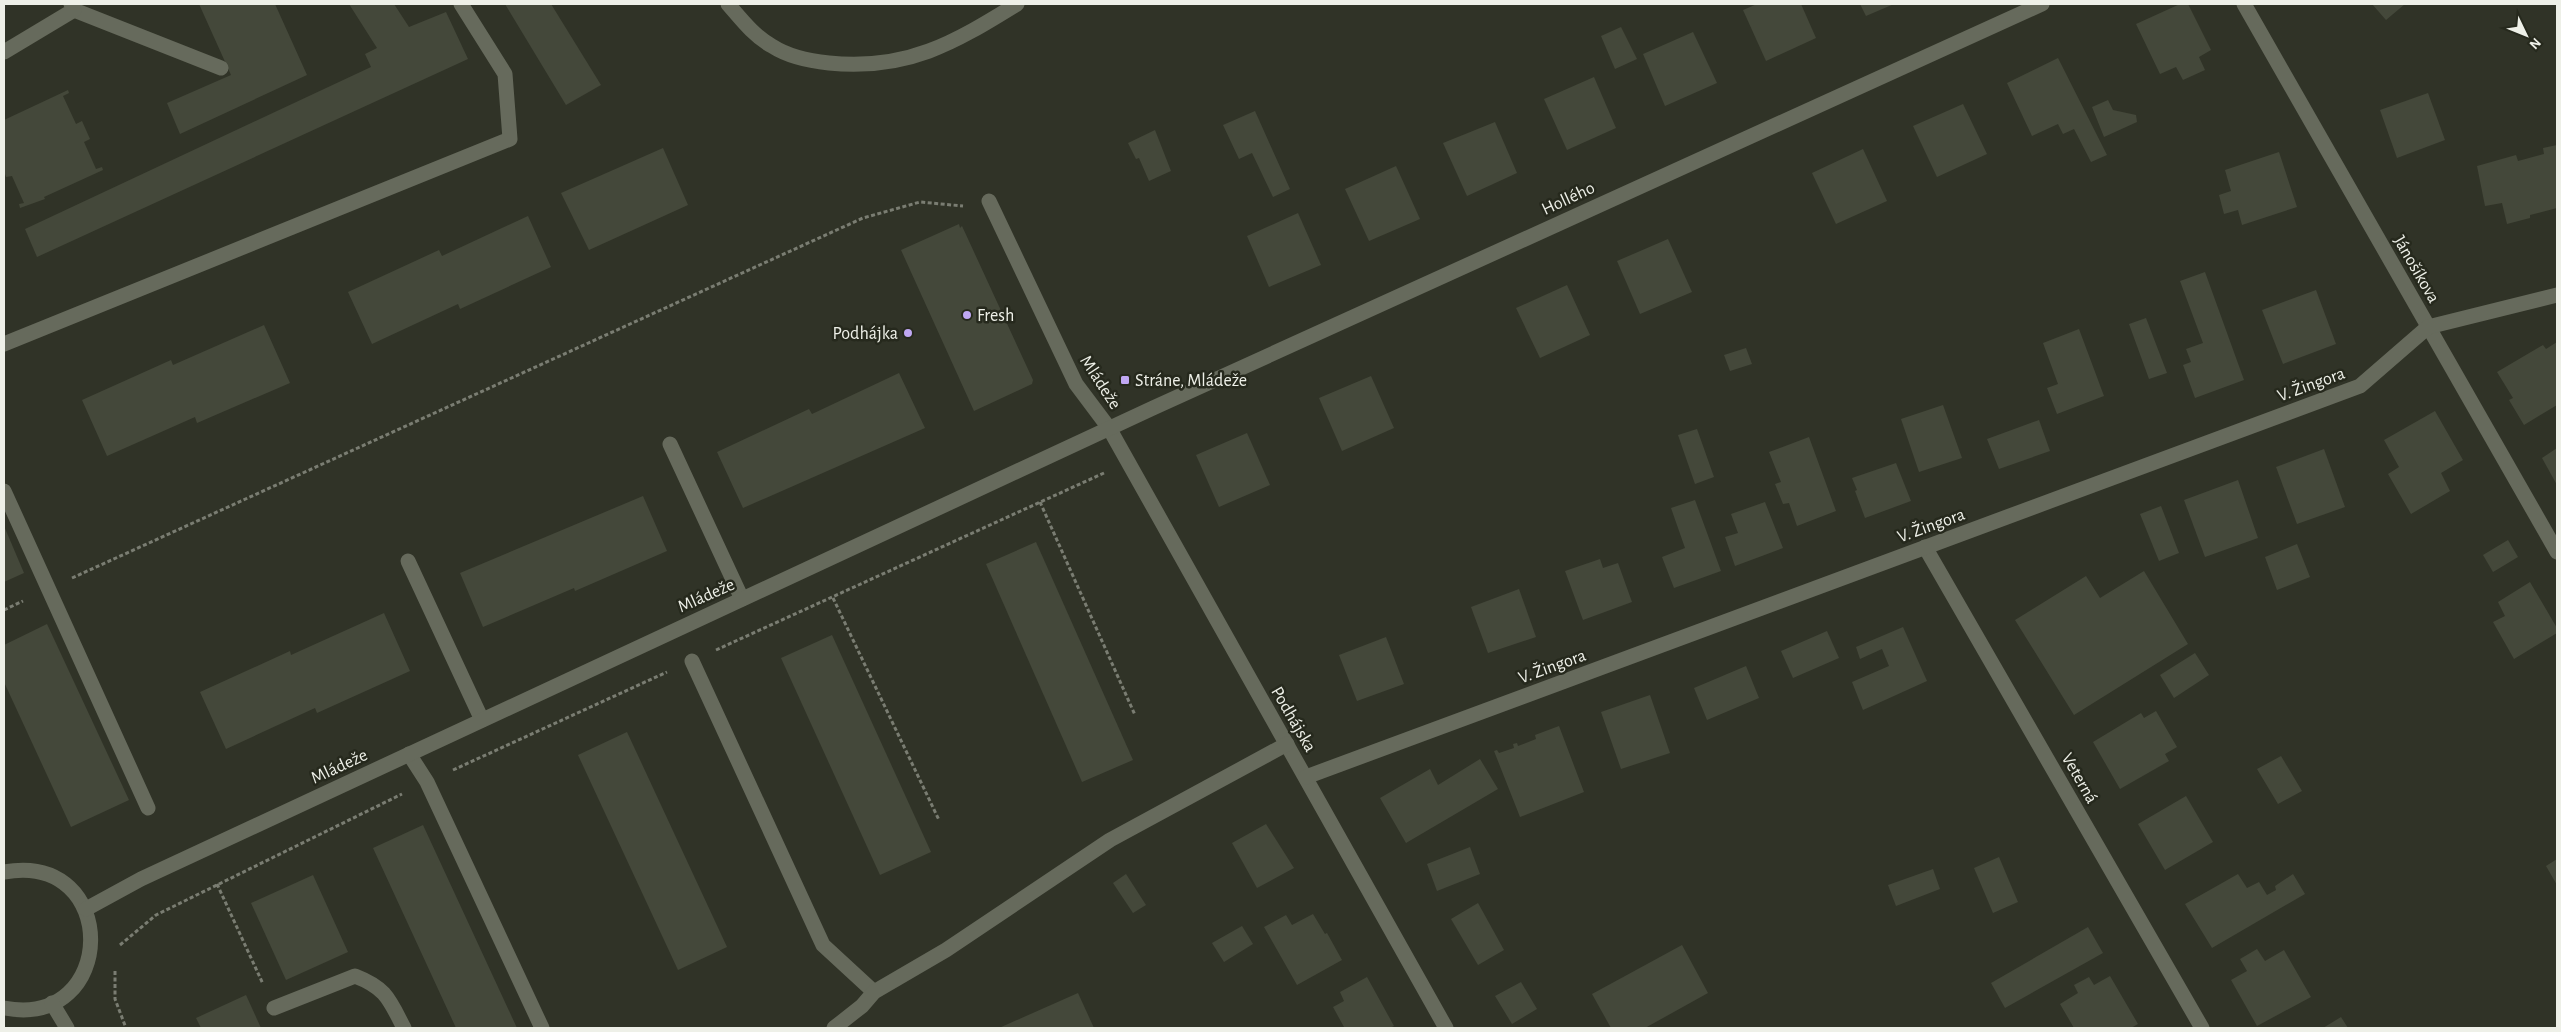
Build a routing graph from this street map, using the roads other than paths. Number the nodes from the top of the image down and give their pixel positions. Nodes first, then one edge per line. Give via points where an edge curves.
1 (461, 4) edge
2 (728, 4) edge
3 (1017, 4) edge
4 (2042, 4) edge
5 (2244, 4) edge
6 (72, 7) edge
7 (4, 52) edge
8 (221, 68) dead end
9 (989, 201) road end
10 (2557, 295) edge
11 (2428, 327) junction
12 (4, 344) edge
13 (1109, 428) junction
14 (670, 444) dead end
15 (4, 492) edge
16 (1925, 547) junction
17 (2557, 552) edge
18 (408, 561) dead end
19 (742, 599) junction
20 (692, 661) road end
21 (482, 720) junction
22 (1288, 744) junction
23 (410, 754) junction
24 (1306, 777) junction
25 (148, 808) dead end
26 (4, 872) edge
27 (86, 909) junction
28 (874, 992) junction
29 (52, 1003) junction
30 (4, 1008) edge
31 (274, 1008) road end
32 (67, 1028) edge
33 (404, 1028) edge
34 (542, 1028) edge
35 (834, 1028) edge
36 (1446, 1028) edge
37 (2202, 1028) edge

1 - 12 street via 505,74 510,139
2 - 3 street via 770,46 817,62 849,65 883,64 929,52 982,26
4 - 13 street, Hollého
5 - 11 street, Jánošíkova
6 - 7 street
6 - 8 street
9 - 13 street, Mládeže via 1076,384
10 - 11 street, V. Žingora
11 - 16 street, V. Žingora via 2360,386
11 - 17 street, Jánošíkova
13 - 19 street, Mládeže
13 - 22 street, Podhájska
14 - 19 street
15 - 25 street
16 - 24 street, V. Žingora
16 - 37 street, Veterná
18 - 21 street
19 - 21 street, Mládeže
20 - 28 street via 822,945
21 - 23 street, Mládeže
22 - 24 street, Podhájska
22 - 28 street via 1110,840 946,950
23 - 27 street, Mládeže via 141,879
23 - 34 street via 427,782
24 - 36 street, Podhájska
26 - 27 street via 28,870 52,876 72,890
27 - 29 street via 92,936 88,963 74,987
28 - 35 street
29 - 30 street via 27,1010
29 - 32 street
31 - 33 street via 355,976 375,984 389,999

